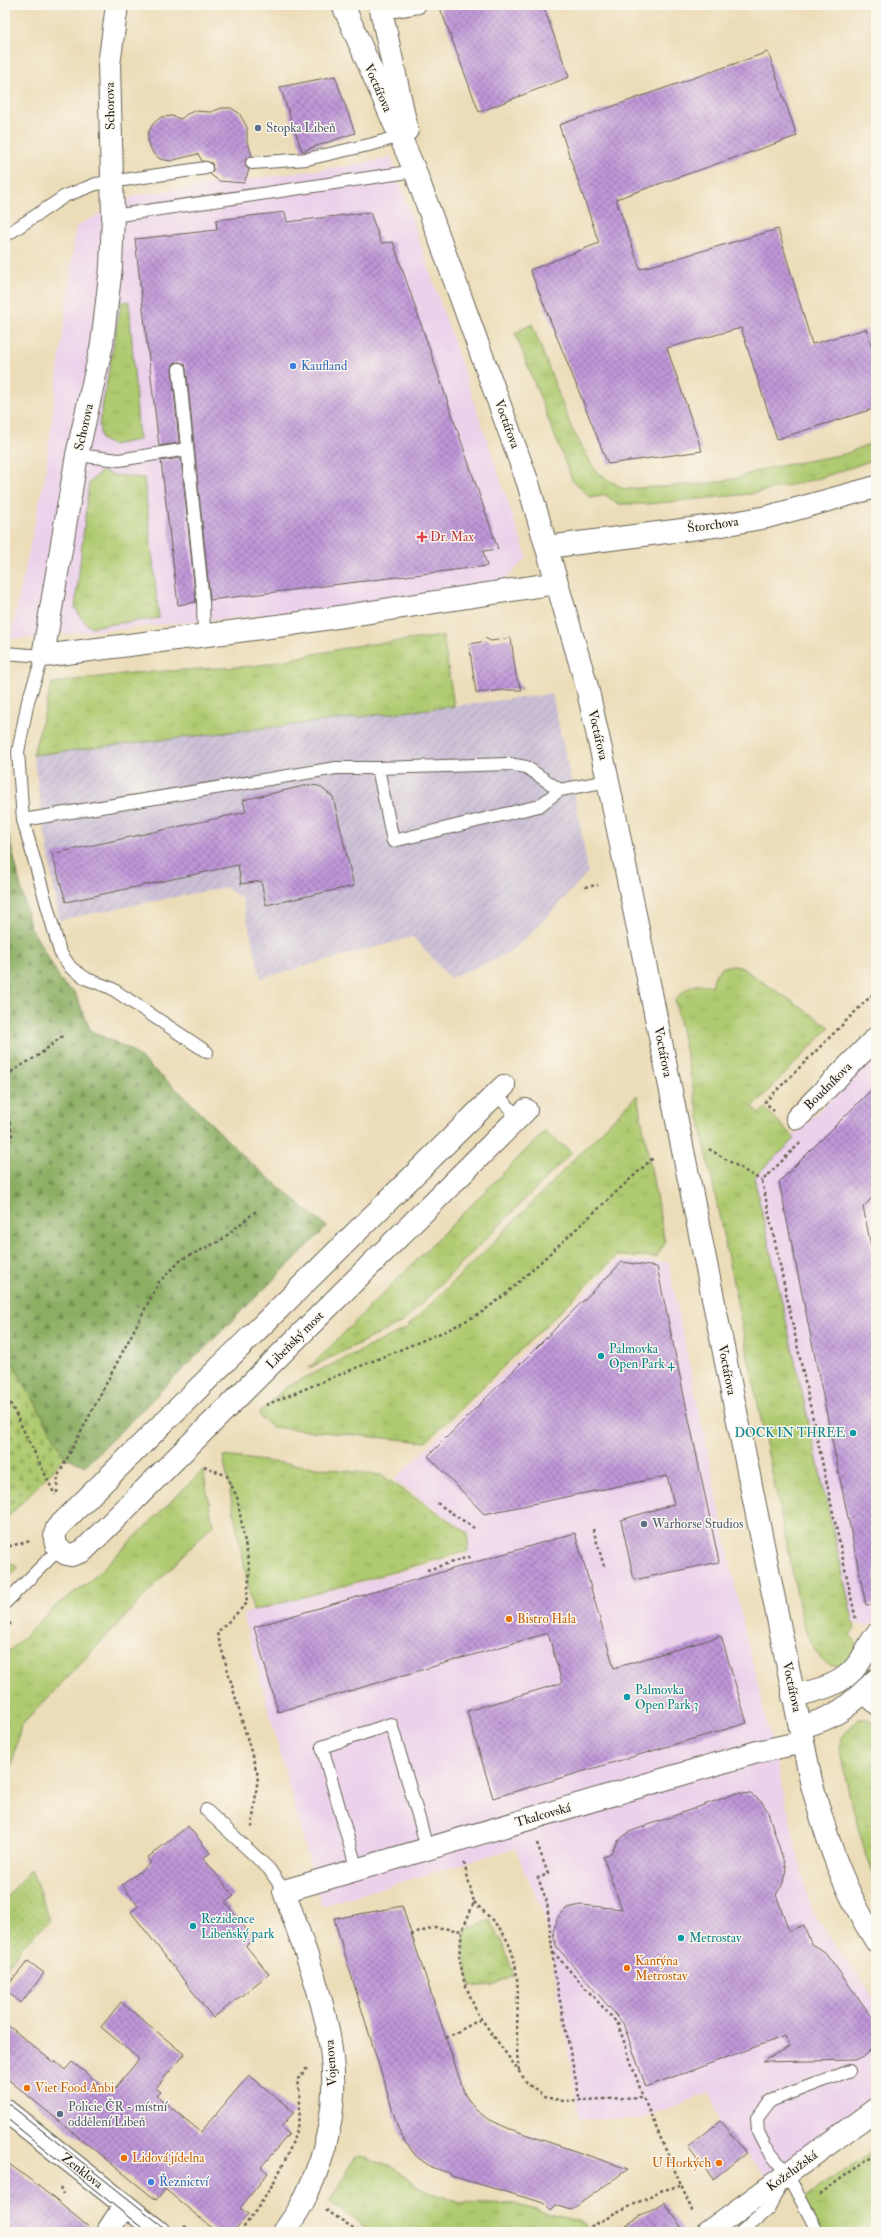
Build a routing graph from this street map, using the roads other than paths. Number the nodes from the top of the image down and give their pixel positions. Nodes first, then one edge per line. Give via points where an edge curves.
1 (117, 5) edge
2 (342, 5) edge
3 (419, 7) dead end
4 (381, 9) edge
5 (400, 136) junction
6 (252, 163) dead end
7 (206, 168) dead end
8 (415, 170) junction
9 (111, 180) junction
10 (113, 216) junction
11 (5, 236) edge
12 (179, 369) dead end
13 (187, 449) junction
14 (77, 455) junction
15 (876, 487) edge
16 (547, 547) junction
17 (557, 584) junction
18 (204, 635) junction
19 (5, 653) edge
20 (42, 656) junction
21 (378, 768) junction
22 (608, 781) junction
23 (560, 790) junction
24 (23, 820) junction
25 (876, 1038) edge
26 (207, 1052) dead end
27 (500, 1090) joint
28 (522, 1114) joint
29 (797, 1118) dead end
30 (58, 1550) junction
31 (5, 1603) edge
32 (876, 1636) edge
33 (876, 1680) edge
34 (793, 1696) junction
35 (868, 1702) edge
36 (801, 1735) junction
37 (206, 1810) dead end
38 (427, 1849) junction
39 (357, 1870) junction
40 (284, 1891) junction
41 (876, 1941) edge
42 (849, 2071) dead end
43 (876, 2109) edge
44 (5, 2110) edge
45 (787, 2174) junction
46 (125, 2205) junction
47 (702, 2225) edge
48 (107, 2232) edge
49 (159, 2232) edge
50 (284, 2232) edge
51 (741, 2232) edge
52 (818, 2232) edge

1 - 9 street, Schorova via 109,64
2 - 5 street, Voctářova
3 - 4 lane
4 - 8 street, Voctářova
5 - 6 lane via 307,159
5 - 8 street, Voctářova
7 - 9 lane
8 - 10 lane
8 - 16 street, Voctářova via 528,484
9 - 10 street, Schorova
9 - 11 lane via 64,196
10 - 14 street, Schorova via 111,267 102,344
12 - 13 lane
13 - 14 lane via 119,460
13 - 18 lane via 203,601
14 - 20 street, Schorova
15 - 16 street, Štorchova via 767,517
16 - 17 street, Voctářova
17 - 18 street
17 - 22 street, Voctářova via 587,687
18 - 20 street
19 - 20 lane
20 - 24 lane, Schorova via 28,701 18,752
21 - 23 lane via 509,764 526,767
21 - 23 lane via 393,842 539,806
21 - 24 lane via 336,768
22 - 23 lane
22 - 34 street, Voctářova
24 - 26 lane, Schorova via 60,952 71,968 87,979 111,988
25 - 29 street, Boudníkova
27 - 28 lane
27 - 30 street via 57,1528 54,1534
28 - 30 street, Libeňský most via 83,1551 71,1555
30 - 31 lane
32 - 34 street via 858,1664 837,1683 824,1689
33 - 35 street, Tkalcovská
34 - 36 street, Voctářova
35 - 36 street, Tkalcovská via 822,1722
36 - 38 street, Tkalcovská via 757,1752
36 - 41 street, Voctářova via 825,1834 837,1869
37 - 40 lane via 269,1870
38 - 39 street, Tkalcovská
38 - 39 lane via 391,1724 322,1746
39 - 40 street, Tkalcovská
40 - 50 street, Vojenova via 327,2021 334,2073 332,2111 325,2146 304,2200
42 - 45 lane via 770,2100 757,2118 758,2132 765,2146
43 - 45 street, Koželužská
44 - 46 street, Zenklova
45 - 47 street, Koželužská
45 - 51 lane via 768,2209
45 - 52 lane
46 - 48 street
46 - 49 street, Zenklova

